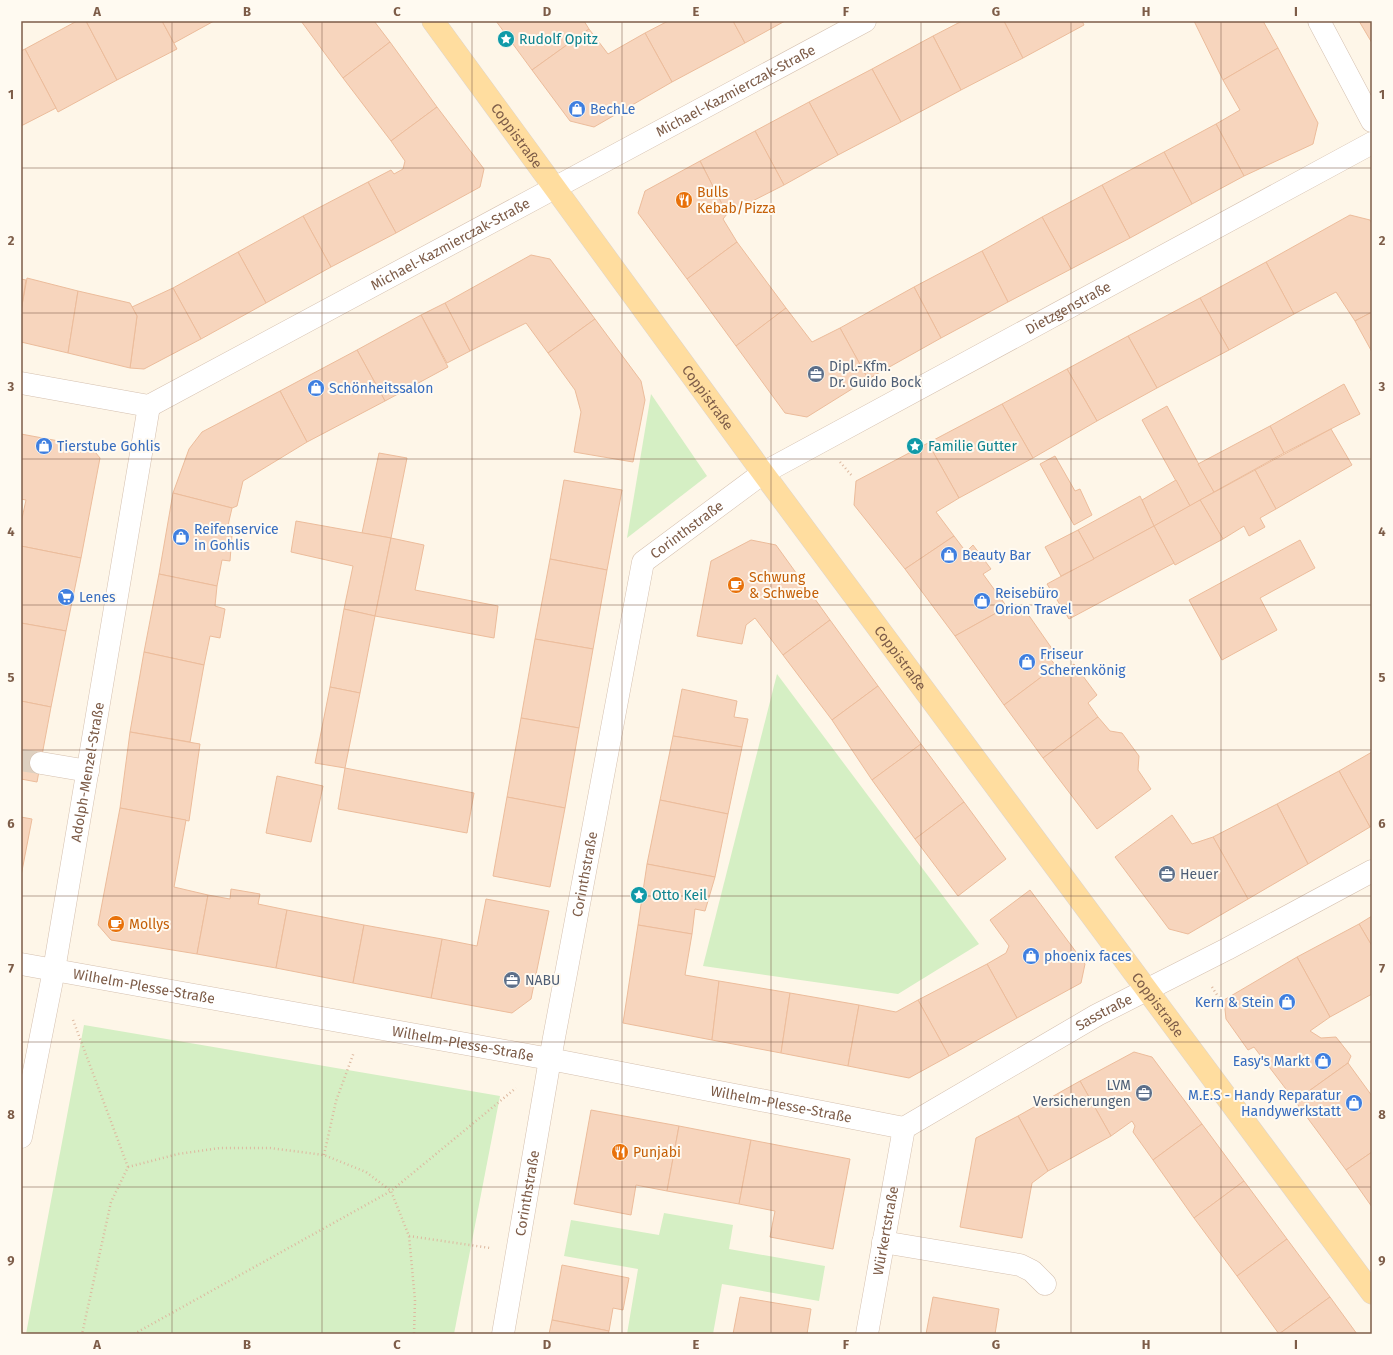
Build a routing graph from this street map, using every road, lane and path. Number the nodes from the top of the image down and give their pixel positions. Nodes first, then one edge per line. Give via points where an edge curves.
1 (432, 21) edge
2 (865, 21) edge
3 (1319, 21) edge
4 (1372, 121) edge
5 (1372, 143) edge
6 (554, 188) junction
7 (21, 383) edge
8 (149, 406) junction
9 (763, 473) junction
10 (41, 763) tunnel mouth
11 (88, 771) junction
12 (1372, 871) edge
13 (21, 964) edge
14 (54, 970) junction
15 (1146, 989) junction
16 (71, 1014) dead end
17 (364, 1026) junction
18 (550, 1059) junction
19 (904, 1128) junction
20 (21, 1137) edge
21 (324, 1155) junction
22 (128, 1166) junction
23 (392, 1191) junction
24 (410, 1236) junction
25 (884, 1242) junction
26 (517, 1252) junction
27 (1045, 1284) dead end
28 (1372, 1293) edge
29 (82, 1334) edge
30 (134, 1334) edge
31 (414, 1334) edge
32 (503, 1334) edge
33 (867, 1334) edge

1 - 6 main road, Coppistraße
2 - 6 street, Michael-Kazmierczak-Straße
3 - 4 street
5 - 9 street, Dietzgenstraße
6 - 8 street, Michael-Kazmierczak-Straße
6 - 9 main road, Coppistraße
7 - 8 street
8 - 11 street, Adolph-Menzel-Straße
9 - 15 main road, Coppistraße
9 - 18 street, Corinthstraße via 643,562
10 - 11 street
11 - 14 street, Adolph-Menzel-Straße
12 - 15 street, Sasstraße via 1227,949
13 - 14 street, Wilhelm-Plesse-Straße
14 - 17 street, Wilhelm-Plesse-Straße
14 - 20 street, Adolph-Menzel-Straße
15 - 19 street, Sasstraße
15 - 28 main road, Coppistraße
16 - 22 path
17 - 18 street, Wilhelm-Plesse-Straße
17 - 21 path via 336,1100
18 - 19 street, Wilhelm-Plesse-Straße
18 - 23 path
18 - 26 street, Corinthstraße
19 - 25 street, Würkertstraße
21 - 22 path via 270,1148 220,1148 178,1154
21 - 23 path via 366,1172
22 - 29 path via 111,1202
23 - 24 path
23 - 30 path
24 - 26 path
24 - 31 path via 415,1300
25 - 27 street via 1020,1265 1032,1271
25 - 33 street, Würkertstraße
26 - 32 street, Corinthstraße

